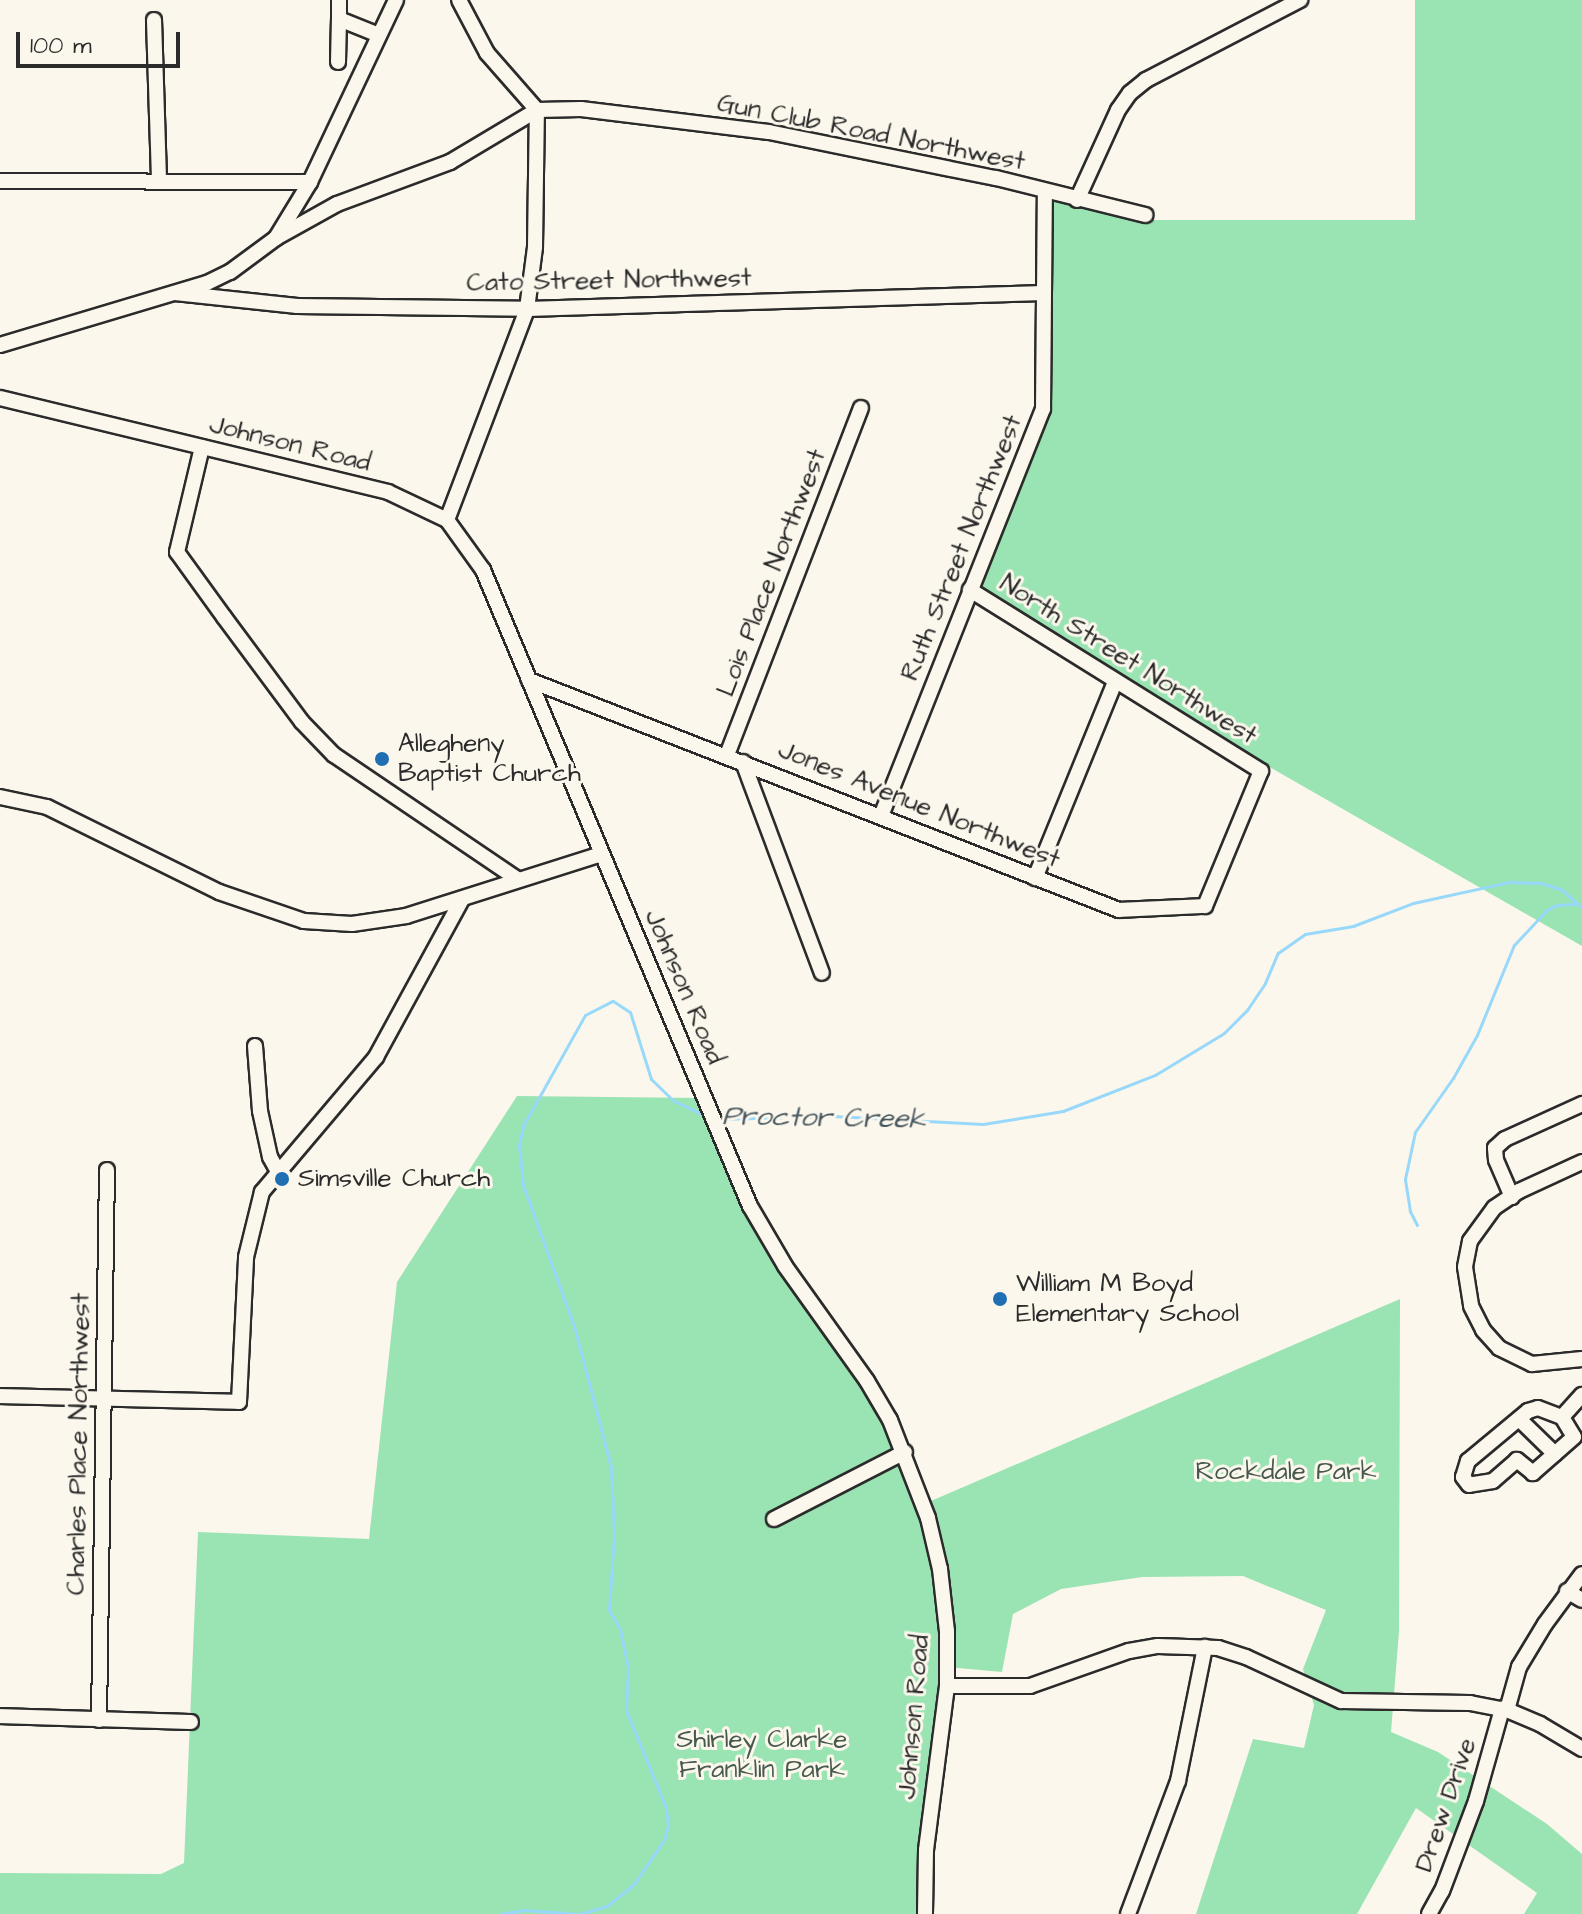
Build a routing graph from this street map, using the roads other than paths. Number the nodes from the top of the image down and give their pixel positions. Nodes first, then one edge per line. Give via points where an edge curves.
1 (339, 0) edge
2 (396, 0) edge
3 (459, 0) edge
4 (1300, 0) edge
5 (339, 19) junction
6 (154, 20) dead end
7 (379, 35) junction
8 (338, 62) dead end
9 (537, 110) junction
10 (0, 181) edge
11 (159, 181) junction
12 (310, 182) junction
13 (1045, 192) junction
14 (1077, 200) junction
15 (1145, 215) dead end
16 (276, 238) junction
17 (175, 293) junction
18 (1044, 293) junction
19 (527, 309) junction
20 (0, 345) edge
21 (0, 398) edge
22 (861, 408) dead end
23 (202, 447) junction
24 (447, 520) junction
25 (970, 590) junction
26 (529, 680) junction
27 (1115, 682) junction
28 (727, 755) junction
29 (743, 762) junction
30 (0, 797) edge
31 (1241, 815) joint
32 (881, 816) junction
33 (601, 854) junction
34 (1035, 878) junction
35 (517, 879) junction
36 (462, 899) junction
37 (822, 973) dead end
38 (255, 1046) dead end
39 (1582, 1104) edge
40 (1582, 1162) edge
41 (107, 1170) dead end
42 (279, 1173) junction
43 (1512, 1197) junction
44 (1582, 1359) edge
45 (1582, 1395) edge
46 (0, 1396) edge
47 (102, 1399) junction
48 (1562, 1417) junction
49 (1519, 1419) junction
50 (905, 1452) junction
51 (1555, 1454) junction
52 (774, 1519) dead end
53 (1582, 1574) edge
54 (1567, 1591) junction
55 (1582, 1600) edge
56 (1205, 1647) junction
57 (947, 1686) junction
58 (1504, 1709) junction
59 (0, 1716) edge
60 (99, 1720) junction
61 (191, 1722) dead end
62 (1582, 1749) edge
63 (925, 1914) edge
64 (1128, 1914) edge
65 (1429, 1914) edge

1 - 5 street
2 - 7 street
3 - 9 street via 487,53
4 - 14 street via 1130,93
5 - 7 street
5 - 8 street
6 - 11 street
7 - 12 street
9 - 13 street, Gun Club Road Northwest via 581,109 769,132
9 - 16 street, Gun Club Road Northwest via 450,162 337,204
9 - 19 street via 535,247
10 - 11 street
11 - 12 street
12 - 16 street
13 - 14 street, Gun Club Road Northwest
13 - 18 street, Ruth Street Northwest
14 - 15 street, Gun Club Road Northwest
16 - 17 street via 230,272
17 - 19 street, Cato Street Northwest via 297,306
17 - 20 street
18 - 19 street, Cato Street Northwest
18 - 25 street, Ruth Street Northwest via 1043,409
19 - 24 street
21 - 23 street, Johnson Road
22 - 28 street, Lois Place Northwest
23 - 24 street, Johnson Road via 388,492
23 - 35 street via 177,552 224,617 302,722 334,755
24 - 26 street, Johnson Road via 483,570
25 - 27 street, North Street Northwest
25 - 32 street, Ruth Street Northwest
26 - 28 street, Jones Avenue Northwest
26 - 33 street, Johnson Road
27 - 31 street, North Street Northwest via 1261,771
27 - 34 street
28 - 29 street, Jones Avenue Northwest
29 - 32 street, Jones Avenue Northwest
29 - 37 street
30 - 36 street via 47,807 219,892 304,921 352,924 406,916
31 - 34 street, Jones Avenue Northwest via 1205,906 1119,910
32 - 34 street, Jones Avenue Northwest
33 - 35 street
33 - 50 street, Johnson Road via 765,1233 867,1381
35 - 36 street
36 - 42 street via 376,1057
38 - 42 street via 260,1111
39 - 43 street via 1495,1148
40 - 43 street
41 - 47 street, Charles Place Northwest
42 - 47 street via 262,1192 251,1226 239,1402
43 - 44 street via 1494,1208 1470,1241 1465,1267 1471,1306 1483,1330 1518,1359 1532,1364
45 - 48 street
46 - 47 street
47 - 60 street, Charles Place Northwest
48 - 49 street via 1538,1408
48 - 51 street via 1574,1437
49 - 51 street
49 - 51 street via 1468,1461 1463,1477 1469,1485 1493,1481 1517,1460 1533,1473
50 - 52 street
50 - 57 street, Johnson Road via 940,1569
53 - 54 street, Drew Drive
54 - 55 street
54 - 58 street, Drew Drive via 1519,1667
56 - 57 street via 1129,1651 1030,1686
56 - 58 street via 1246,1657 1341,1701 1470,1703
56 - 64 street via 1178,1781
57 - 63 street, Johnson Road via 926,1850
58 - 62 street
58 - 65 street, Drew Drive via 1476,1801
59 - 60 street
60 - 61 street

